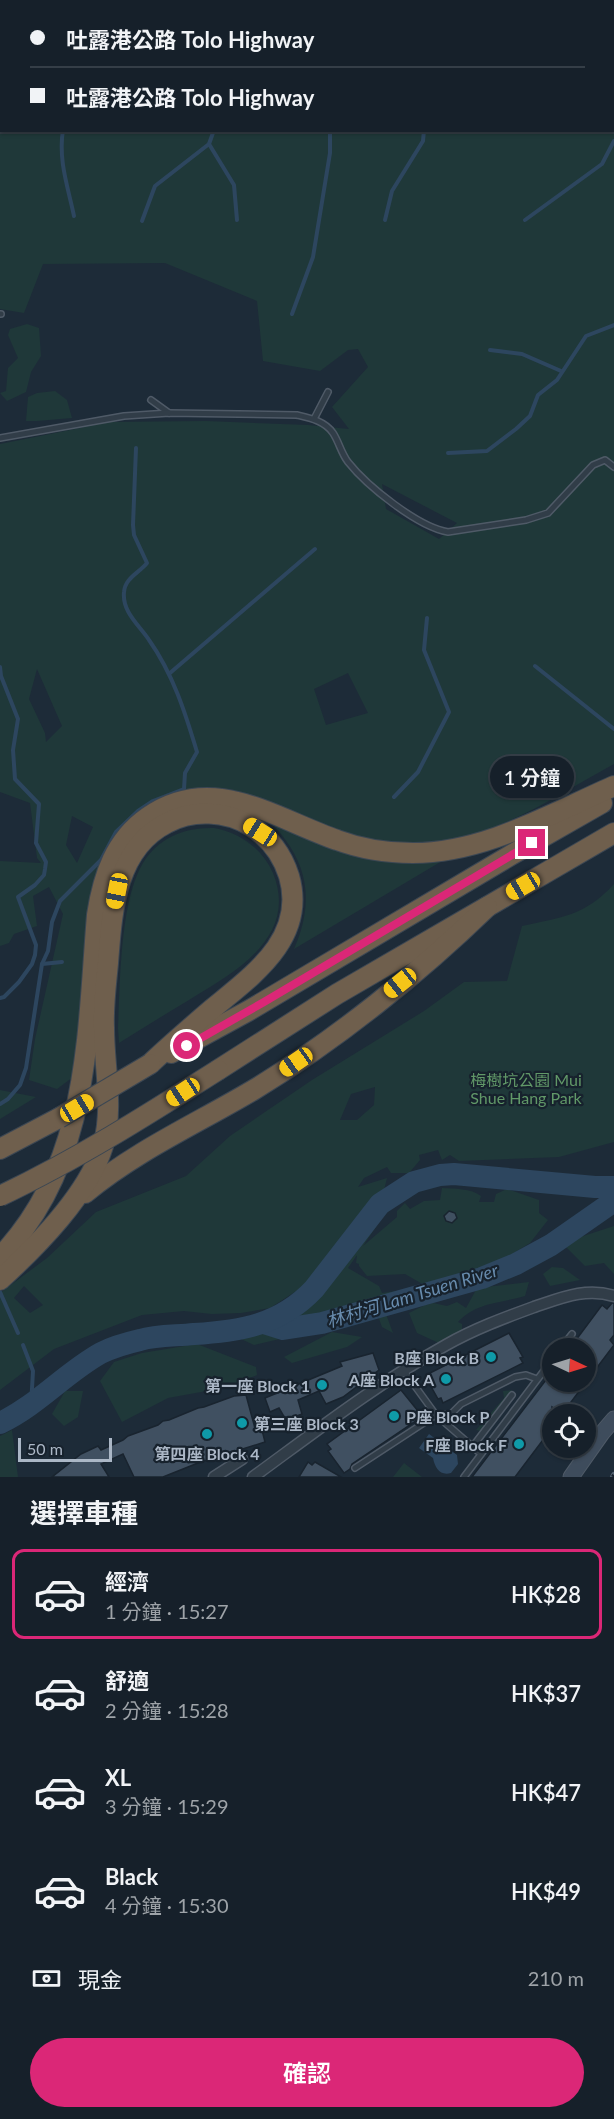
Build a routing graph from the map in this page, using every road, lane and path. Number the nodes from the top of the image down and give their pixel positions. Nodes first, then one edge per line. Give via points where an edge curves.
1 (328, 392) dead end
2 (151, 400) dead end
3 (169, 413) junction
4 (314, 419) junction
5 (0, 438) edge
6 (614, 466) edge
7 (614, 786) edge
8 (614, 796) edge
9 (614, 833) edge
10 (487, 907) junction
11 (197, 1032) junction
12 (0, 1149) edge
13 (0, 1196) edge
14 (69, 1206) junction
15 (0, 1257) edge
16 (0, 1280) edge
17 (614, 1296) edge
18 (572, 1334) dead end
19 (569, 1338) edge
20 (404, 1371) junction
21 (542, 1373) edge
22 (537, 1379) junction
23 (513, 1395) dead end
24 (436, 1415) junction
25 (614, 1419) edge
26 (473, 1446) junction
27 (481, 1454) junction
28 (242, 1459) dead end
29 (355, 1468) dead end
30 (214, 1477) edge
31 (253, 1477) edge
32 (464, 1477) edge
33 (572, 1477) edge

1 - 4 lane
2 - 3 lane
3 - 4 lane via 297,415
3 - 5 lane via 124,416
4 - 6 lane via 333,432 348,462 372,488 440,531 526,520 548,513 593,465 605,460
7 - 15 highway via 493,838 434,852 391,852 349,844 224,798 186,800 143,820 117,849 105,879 98,915 84,1071 70,1137 43,1201
8 - 11 highway
9 - 10 highway
10 - 13 highway, bridge via 336,994 138,1120
10 - 14 highway via 452,941 348,1025 257,1088 125,1163
11 - 12 highway, bridge via 150,1064
11 - 14 highway via 269,959 284,936 292,910 291,882 271,842 246,824 211,814 179,818 145,837 120,881 111,933 104,1028 107,1124 99,1158
14 - 16 highway via 39,1243
17 - 20 street via 572,1294 502,1319 447,1344
18 - 19 lane
20 - 24 lane
20 - 31 street
21 - 22 lane
22 - 24 lane via 515,1377 461,1404 451,1414
22 - 27 lane
23 - 26 lane
24 - 26 lane
24 - 29 lane
25 - 33 main road
26 - 27 lane
27 - 32 lane
28 - 30 street

